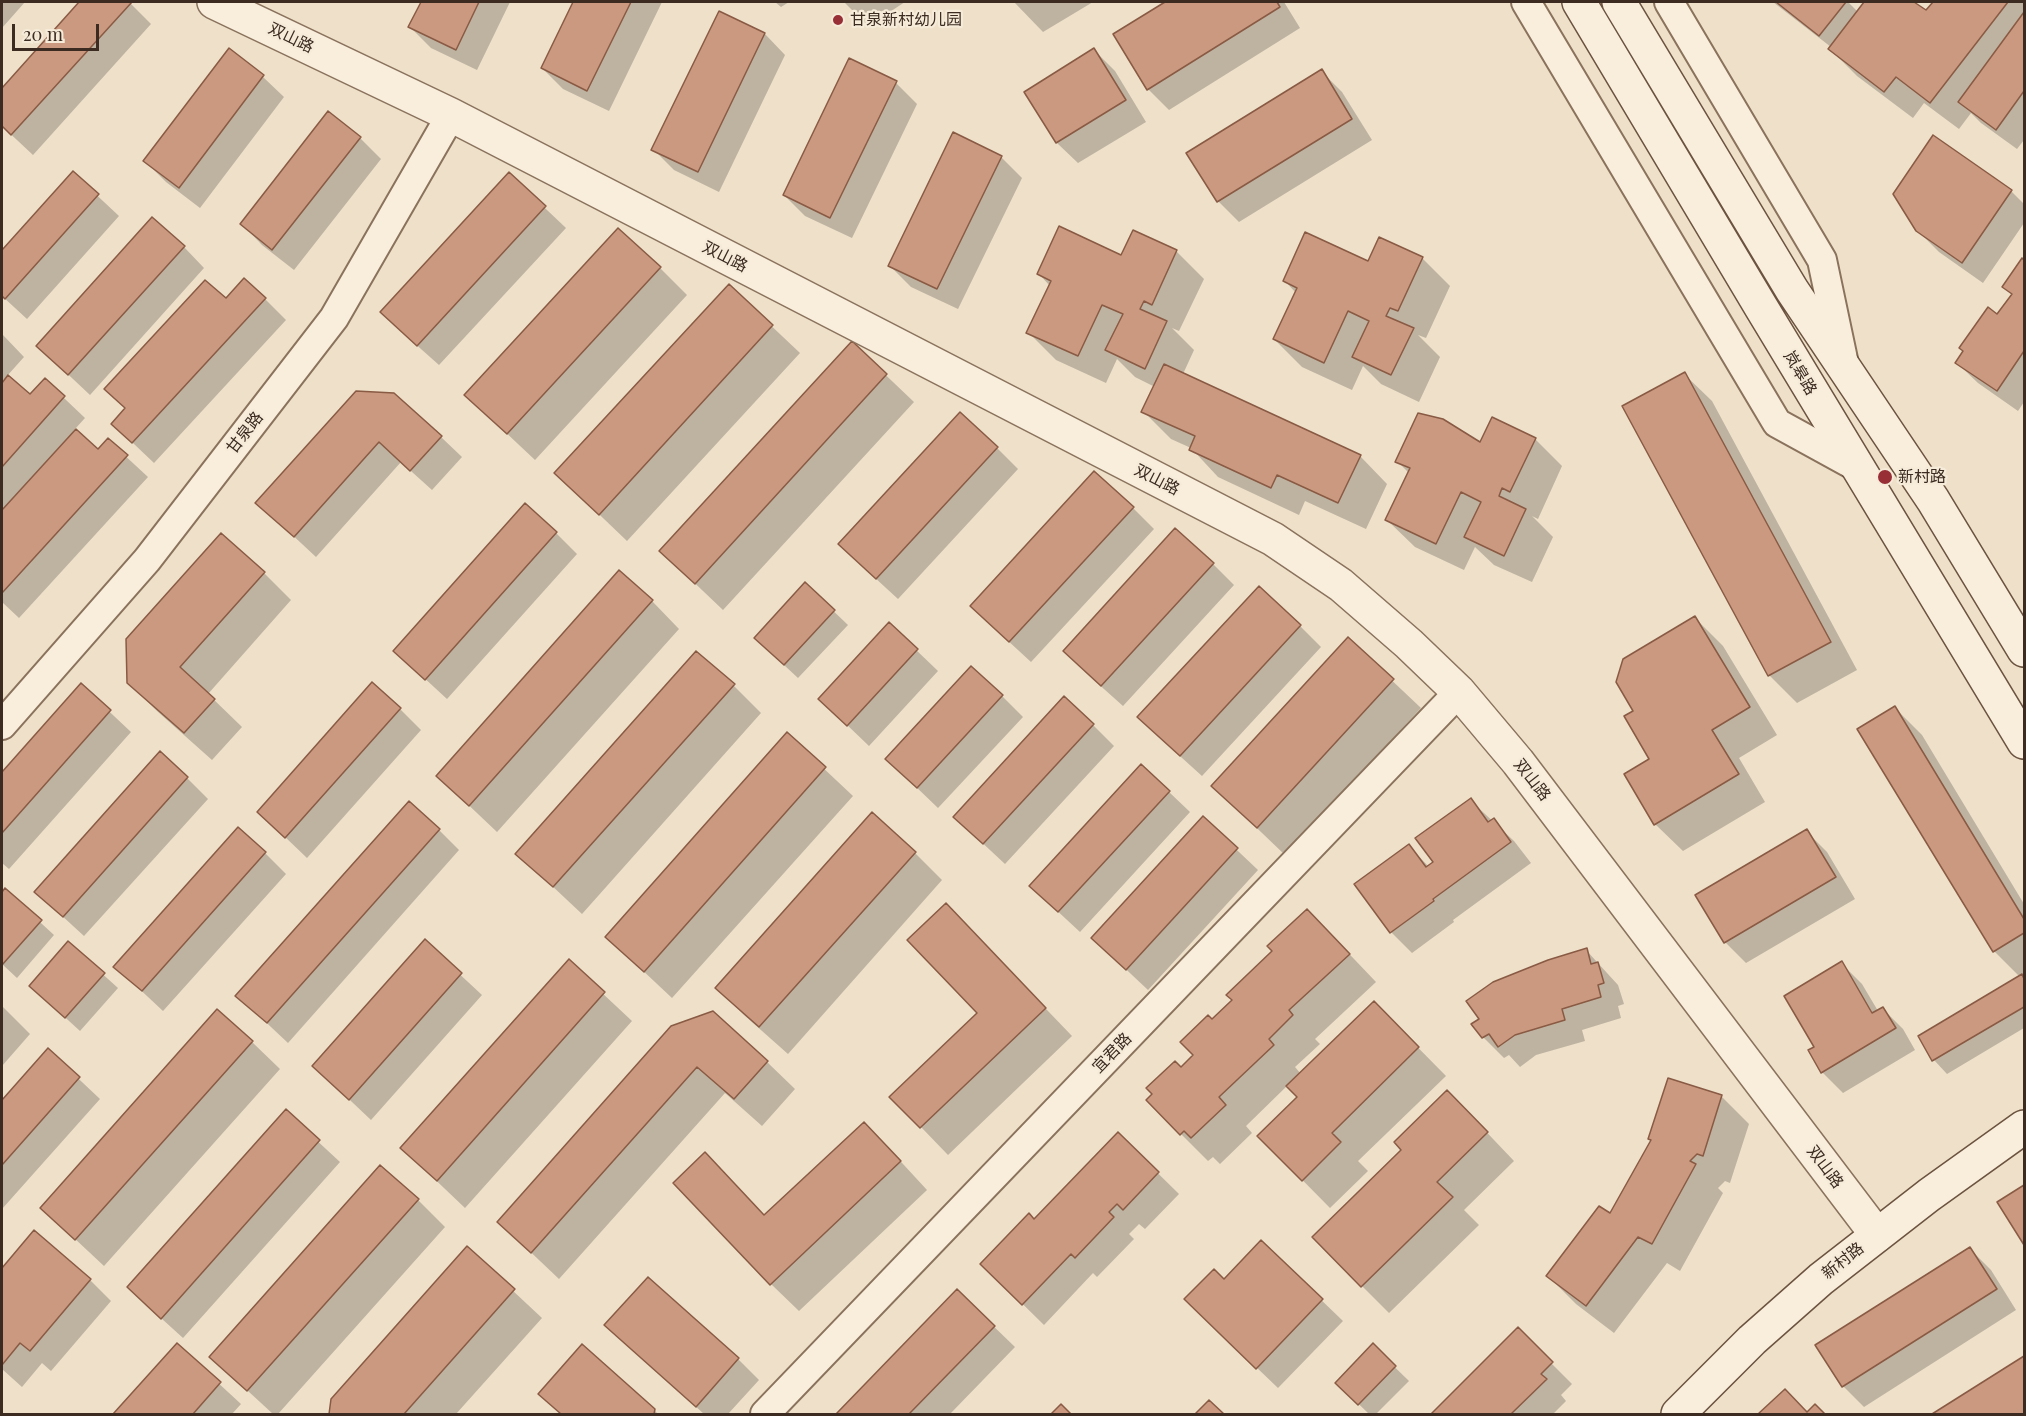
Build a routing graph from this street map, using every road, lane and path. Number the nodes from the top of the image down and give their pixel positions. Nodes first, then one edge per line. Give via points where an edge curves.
1 (214, 2) edge
2 (1526, 2) edge
3 (1579, 2) edge
4 (1619, 2) edge
5 (1670, 2) edge
6 (451, 116) junction
7 (1845, 369) junction
8 (1858, 468) junction
9 (2025, 650) edge
10 (1459, 692) junction
11 (2, 725) edge
12 (2025, 742) edge
13 (2025, 1127) edge
14 (1877, 1234) junction
15 (770, 1413) edge
16 (1678, 1414) edge

1 - 6 street, 双山路
2 - 8 street via 1777,423
3 - 8 street, 岚皋路
4 - 7 street via 1792,290
5 - 7 street via 1822,260
6 - 10 street, 双山路 via 1273,539 1341,585
6 - 11 street, 甘泉路 via 334,318 147,560
7 - 9 street via 1933,500
8 - 12 street, 岚皋路
10 - 14 street, 双山路 via 1518,762
10 - 15 street, 宜君路
13 - 14 street, 新村路
14 - 16 street, 新村路 via 1786,1309

